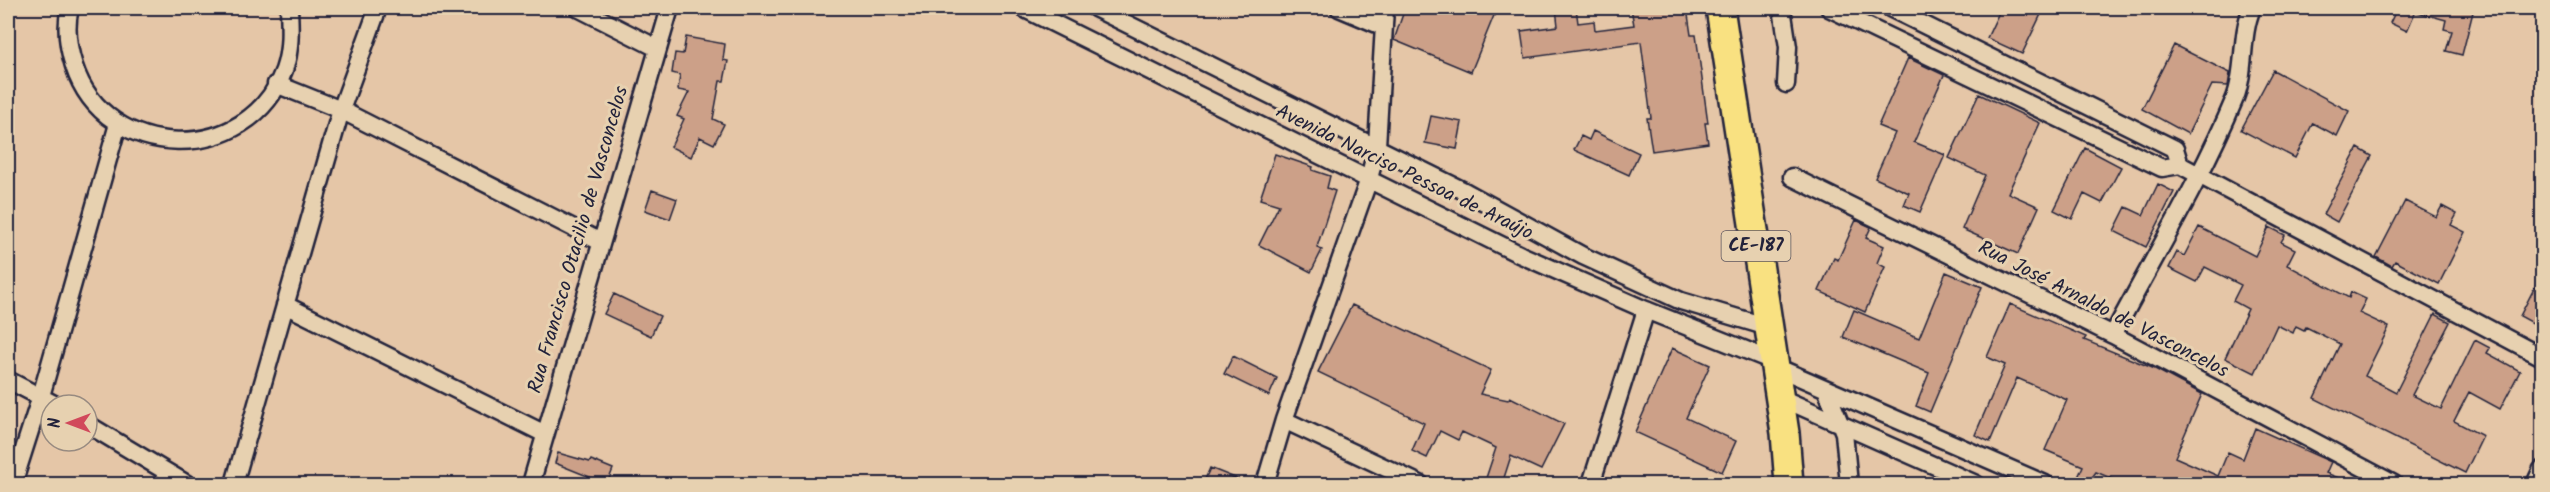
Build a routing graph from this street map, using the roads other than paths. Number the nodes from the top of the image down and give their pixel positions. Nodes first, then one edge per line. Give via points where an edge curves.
1 (70, 8) edge
2 (289, 8) edge
3 (378, 8) edge
4 (578, 8) edge
5 (670, 8) edge
6 (1023, 8) edge
7 (1095, 8) edge
8 (1339, 8) edge
9 (1385, 8) edge
10 (1720, 8) edge
11 (1782, 8) edge
12 (1829, 8) edge
13 (1890, 8) edge
14 (2252, 8) edge
15 (1384, 27) junction
16 (657, 48) junction
17 (276, 84) junction
18 (1786, 84) dead end
19 (340, 110) junction
20 (118, 124) junction
21 (1377, 146) junction
22 (2180, 165) junction
23 (2199, 174) junction
24 (1792, 177) dead end
25 (1369, 179) junction
26 (601, 242) junction
27 (285, 304) junction
28 (1646, 310) junction
29 (1768, 327) junction
30 (2113, 335) junction
31 (2542, 357) edge
32 (1774, 364) junction
33 (8, 380) edge
34 (1826, 389) junction
35 (42, 393) edge
36 (39, 395) edge
37 (1779, 397) junction
38 (39, 402) edge
39 (1284, 420) junction
40 (1839, 424) junction
41 (99, 431) edge
42 (545, 434) junction
43 (2542, 469) edge
44 (13, 484) edge
45 (187, 484) edge
46 (234, 484) edge
47 (531, 484) edge
48 (1265, 484) edge
49 (1420, 484) edge
50 (1591, 484) edge
51 (1789, 484) edge
52 (1850, 484) edge
53 (1976, 484) edge
54 (2044, 484) edge
55 (2394, 484) edge
56 (2535, 484) edge

1 - 20 street via 69,48 78,77 95,104
2 - 17 street via 291,39 284,71
3 - 19 street
4 - 16 street
5 - 16 street, Rua Francisco Otacilio de Vasconcelos
6 - 25 street, Avenida Narciso Pessoa de Araújo
7 - 21 street, Avenida Narciso Pessoa de Araújo
8 - 15 street
9 - 15 street
10 - 29 highway, CE-187
11 - 18 street via 1788,47
12 - 22 street via 2162,168
13 - 22 street via 2175,149
14 - 23 street via 2245,28 2236,95
15 - 21 street
16 - 26 street, Rua Francisco Otacilio de Vasconcelos
17 - 19 street
17 - 20 street via 267,100 243,123 213,137 181,142 159,140
19 - 26 street
19 - 27 street
20 - 35 street
21 - 25 street
21 - 29 street, Avenida Narciso Pessoa de Araújo via 1653,290
22 - 23 street
23 - 30 street
23 - 31 street
24 - 30 street, Rua José Arnaldo de Vasconcelos
25 - 28 street, Avenida Narciso Pessoa de Araújo via 1521,255
25 - 39 street
26 - 42 street, Rua Francisco Otacilio de Vasconcelos
27 - 42 street
27 - 46 street
28 - 32 street, Avenida Narciso Pessoa de Araújo
28 - 50 street
29 - 32 highway, CE-187
30 - 55 street, Rua José Arnaldo de Vasconcelos
32 - 34 street, Avenida Narciso Pessoa de Araújo
32 - 37 highway, CE-187
33 - 36 street
34 - 40 street
34 - 54 street, Avenida Narciso Pessoa de Araújo
37 - 40 street
37 - 51 highway, CE-187
38 - 44 street
39 - 48 street
39 - 49 street
40 - 52 street via 1846,444
40 - 53 street
41 - 45 street
42 - 47 street, Rua Francisco Otacilio de Vasconcelos
43 - 56 street

